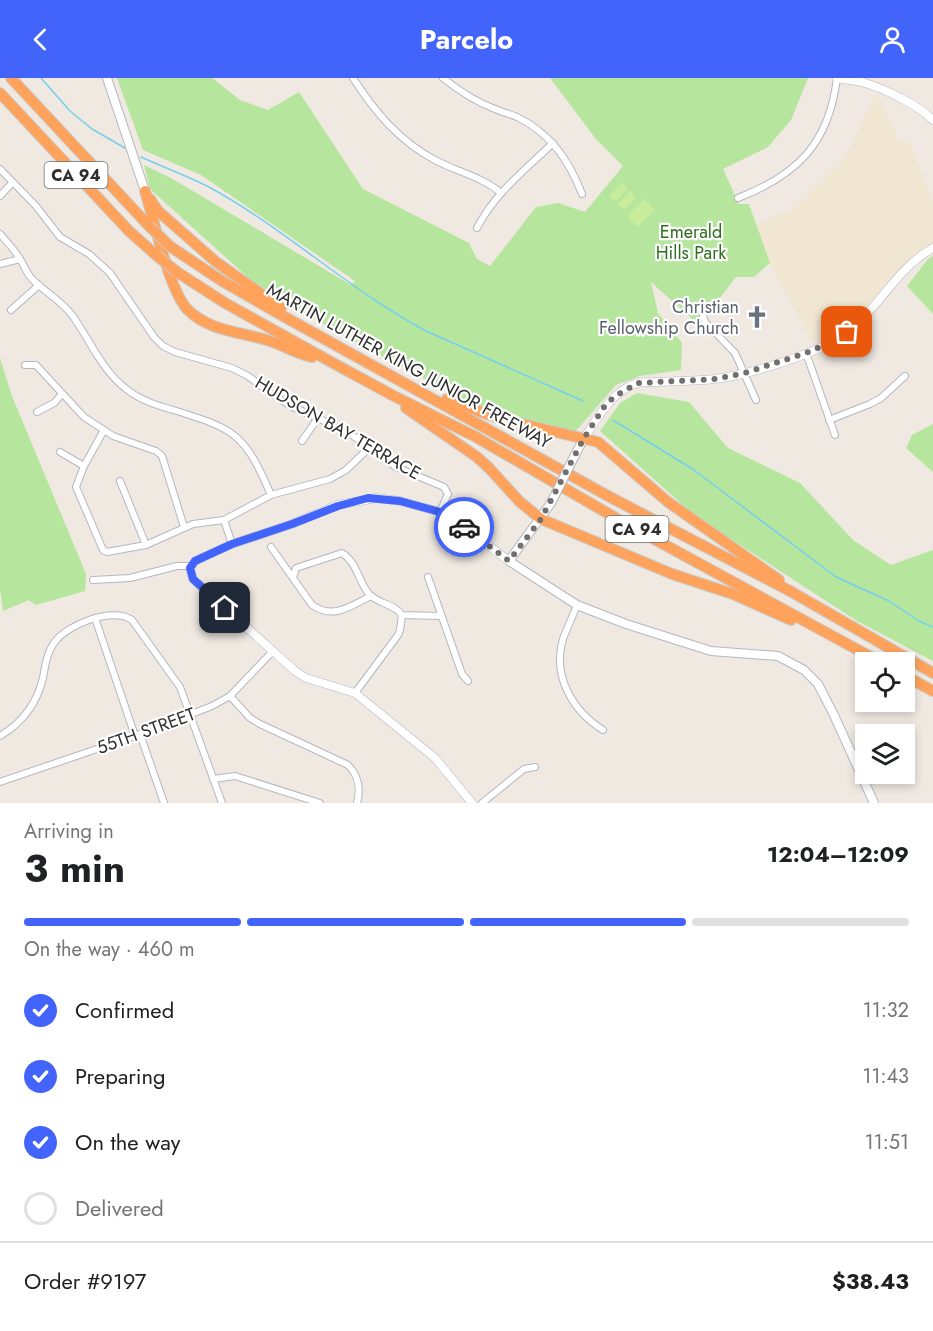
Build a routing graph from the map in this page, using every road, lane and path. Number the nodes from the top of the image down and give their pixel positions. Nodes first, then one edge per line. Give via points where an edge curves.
1 (11, 78) edge
2 (107, 78) edge
3 (353, 78) edge
4 (443, 78) edge
5 (837, 78) edge
6 (0, 93) edge
7 (933, 120) edge
8 (554, 143) junction
9 (0, 169) edge
10 (12, 183) junction
11 (145, 191) junction
12 (501, 193) junction
13 (582, 194) dead end
14 (0, 196) edge
15 (738, 198) dead end
16 (477, 228) dead end
17 (0, 234) edge
18 (933, 248) edge
19 (20, 258) junction
20 (0, 264) edge
21 (39, 285) junction
22 (701, 309) dead end
23 (11, 310) dead end
24 (314, 332) junction
25 (806, 353) junction
26 (333, 363) junction
27 (25, 365) dead end
28 (745, 373) junction
29 (905, 376) dead end
30 (401, 380) junction
31 (62, 394) junction
32 (392, 395) junction
33 (756, 400) dead end
34 (37, 412) dead end
35 (318, 418) junction
36 (829, 420) junction
37 (104, 430) junction
38 (834, 435) dead end
39 (584, 438) junction
40 (302, 441) dead end
41 (369, 448) junction
42 (60, 452) dead end
43 (84, 466) junction
44 (120, 481) dead end
45 (271, 495) junction
46 (440, 512) junction
47 (541, 519) junction
48 (224, 520) junction
49 (184, 527) junction
50 (146, 544) junction
51 (232, 544) junction
52 (271, 547) dead end
53 (509, 561) junction
54 (191, 566) junction
55 (428, 577) dead end
56 (293, 578) junction
57 (93, 580) dead end
58 (790, 591) junction
59 (371, 596) junction
60 (577, 604) junction
61 (402, 615) junction
62 (441, 616) junction
63 (95, 618) junction
64 (273, 651) junction
65 (858, 652) edge
66 (862, 652) edge
67 (933, 673) edge
68 (468, 681) dead end
69 (915, 681) edge
70 (933, 691) edge
71 (355, 693) junction
72 (231, 696) junction
73 (191, 716) junction
74 (603, 730) dead end
75 (138, 735) junction
76 (0, 736) edge
77 (535, 767) dead end
78 (213, 779) junction
79 (0, 782) edge
80 (164, 803) edge
81 (222, 803) edge
82 (320, 803) edge
83 (357, 803) edge
84 (472, 803) edge
85 (482, 803) edge
86 (874, 803) edge

1 - 24 highway, MARTIN LUTHER KING JUNIOR FREEWAY / CA 94, bridge via 171,246 222,281
2 - 11 main road
3 - 12 street via 382,118 404,140
4 - 8 street via 474,100 534,126
5 - 7 street via 864,82
5 - 15 street via 828,119 812,148 783,176
6 - 26 highway, MARTIN LUTHER KING JUNIOR FREEWAY / CA 94, bridge via 156,255 225,303
8 - 12 street
8 - 13 street
9 - 10 street, HUDSON BAY TERRACE
10 - 14 street
10 - 35 street, HUDSON BAY TERRACE via 60,237 110,273 163,346 240,372 291,406
11 - 24 highway via 158,211 216,262
11 - 26 highway via 174,288 200,321
12 - 16 street
17 - 19 street
18 - 25 street via 919,257 857,325 837,340
19 - 20 street
19 - 21 street via 26,272
21 - 23 street
21 - 45 street via 60,302 108,372 125,388 157,406 213,422 234,434 257,462
22 - 28 street via 705,322 735,353
24 - 30 highway, MARTIN LUTHER KING JUNIOR FREEWAY / CA 94
25 - 28 street
25 - 36 street
26 - 32 highway, MARTIN LUTHER KING JUNIOR FREEWAY / CA 94
27 - 31 street via 36,365
28 - 33 street
28 - 39 street via 716,379 638,383 606,404
29 - 36 street via 881,398
30 - 39 highway via 482,413
30 - 58 highway, MARTIN LUTHER KING JUNIOR FREEWAY / CA 94
31 - 34 street
31 - 37 street via 84,417
32 - 47 highway via 477,457
32 - 66 highway, MARTIN LUTHER KING JUNIOR FREEWAY / CA 94 via 476,437
35 - 40 street
35 - 41 street, HUDSON BAY TERRACE via 348,432
36 - 38 street
37 - 43 street
37 - 49 street via 162,456
39 - 47 main road, bridge
39 - 58 highway via 598,442 668,502 776,576
41 - 45 street via 338,475
41 - 46 street, HUDSON BAY TERRACE via 406,472 444,487 448,494
42 - 43 street
43 - 50 street via 76,488 103,550
44 - 50 street
45 - 48 street
46 - 51 street via 400,501 368,498
46 - 53 street
47 - 53 main road
47 - 65 highway via 758,605
48 - 49 street
48 - 51 street
49 - 50 street
51 - 54 street
52 - 56 street
53 - 60 main road
54 - 57 street via 130,578
54 - 64 street via 193,579
55 - 62 street
56 - 59 street via 312,605 330,613
56 - 59 street via 296,568 342,554 350,558
58 - 67 highway, MARTIN LUTHER KING JUNIOR FREEWAY / CA 94
59 - 61 street
60 - 74 street via 563,640 564,686 576,707
60 - 86 main road via 711,651 778,656 804,670 818,684
61 - 62 street
61 - 71 street via 398,635
62 - 68 street
63 - 73 street via 118,614 132,620 180,687
63 - 75 street
63 - 76 street via 59,636 48,653 41,686 30,710
64 - 71 street via 306,678
64 - 72 street, 55TH STREET
69 - 70 highway
71 - 84 street via 435,758
72 - 73 street, 55TH STREET
72 - 83 street via 260,724 348,765 358,782
73 - 75 street, 55TH STREET
73 - 78 street
75 - 79 street, 55TH STREET
75 - 80 street
77 - 85 street via 524,769
78 - 81 street
78 - 82 street via 235,776

